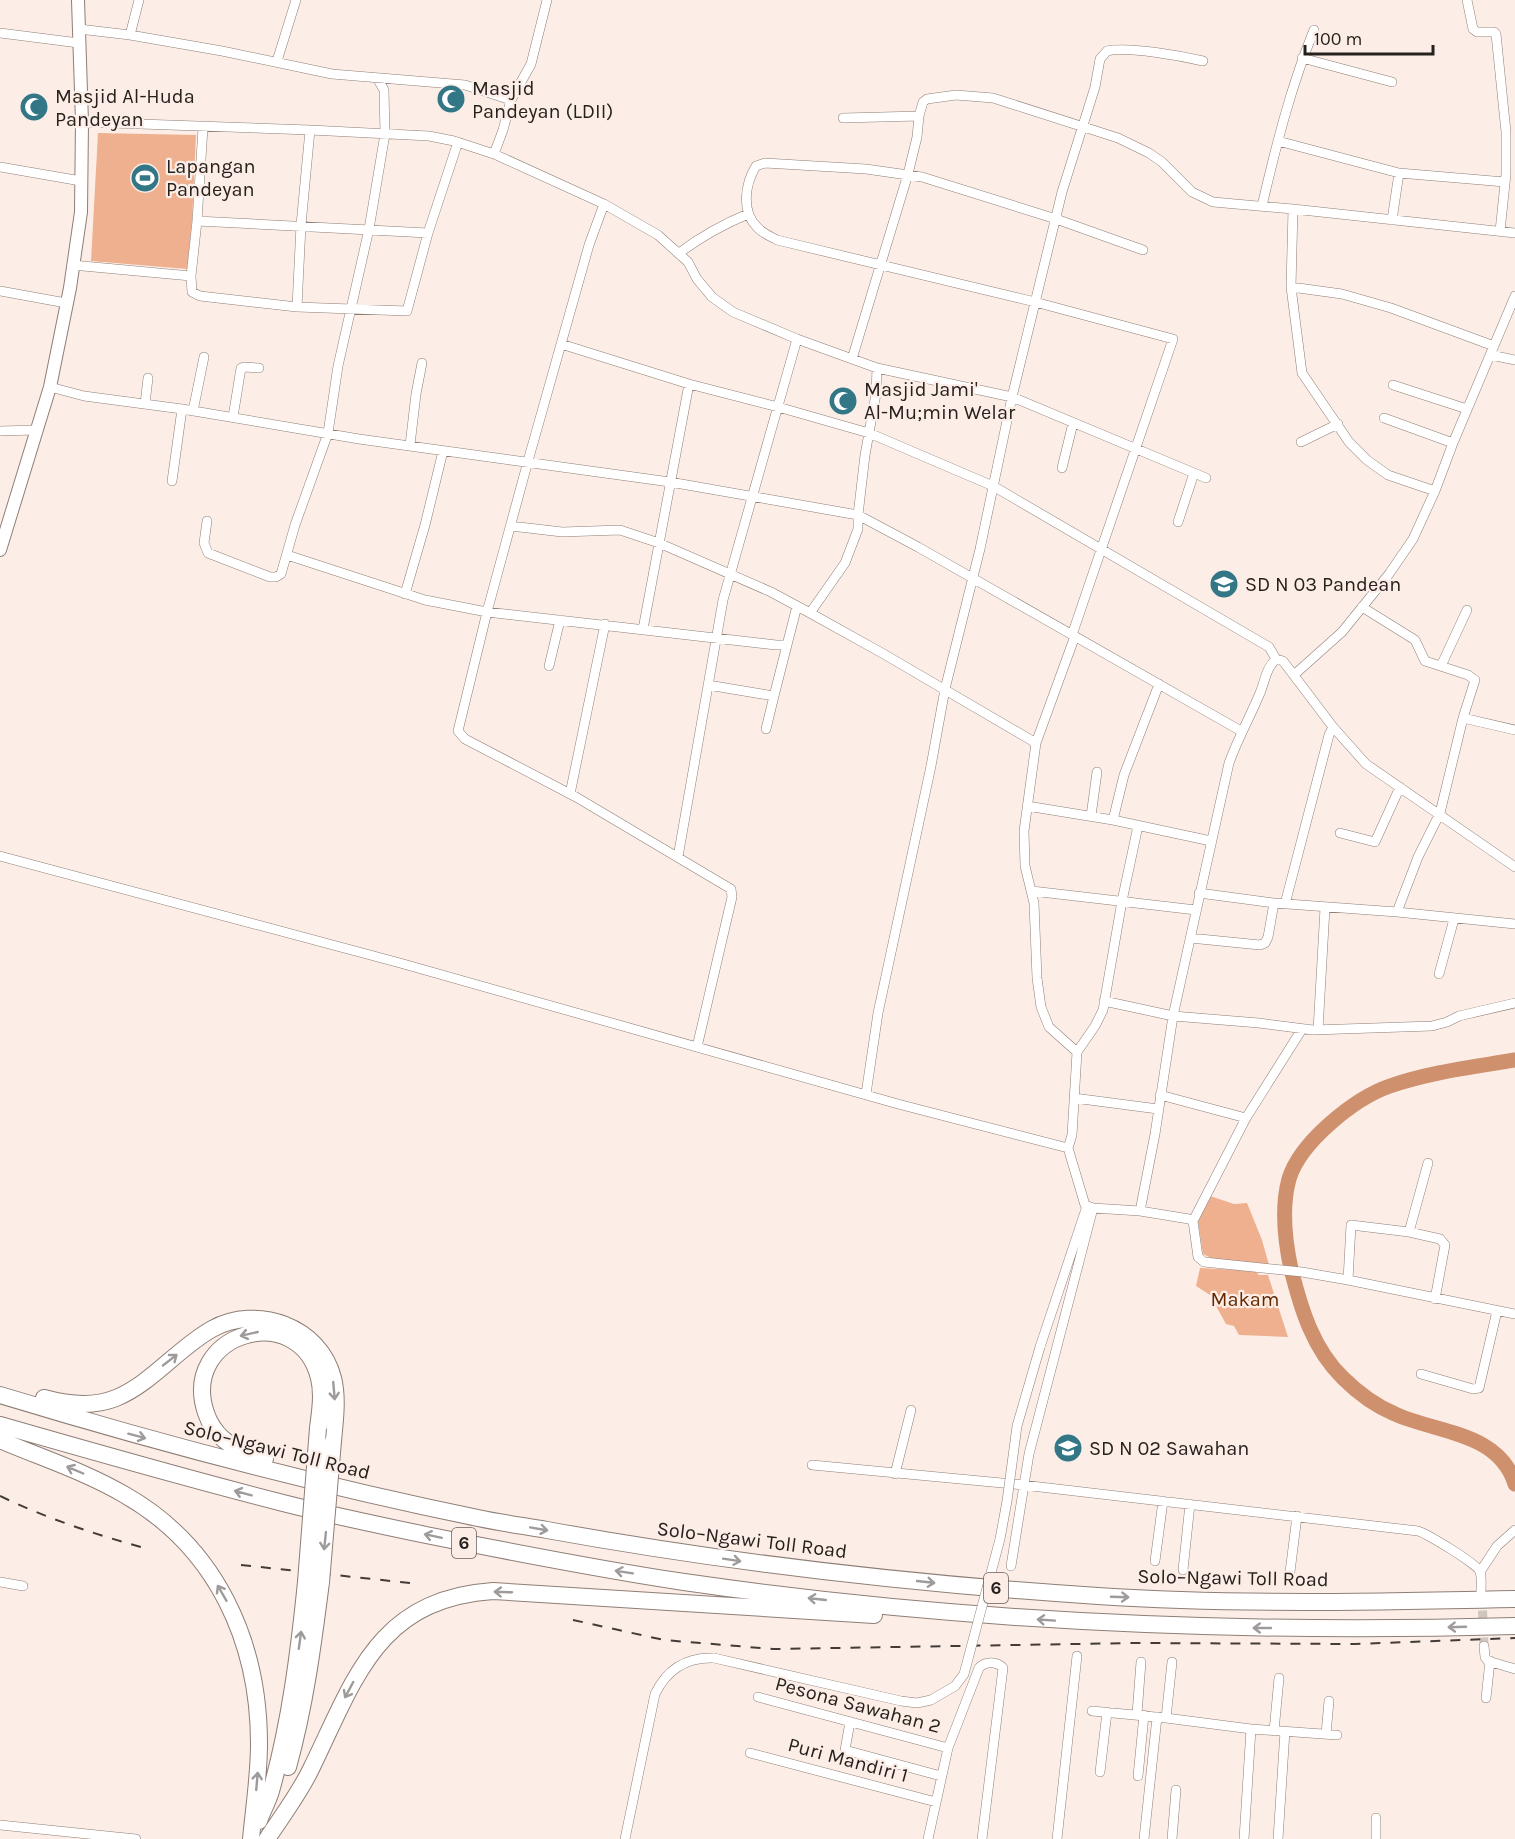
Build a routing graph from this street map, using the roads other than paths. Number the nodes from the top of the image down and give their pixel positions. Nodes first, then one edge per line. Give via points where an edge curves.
1 (78, 0) edge
2 (140, 0) edge
3 (296, 0) edge
4 (547, 0) edge
5 (1467, 0) edge
6 (79, 29) junction
7 (1314, 30) dead end
8 (0, 33) edge
9 (130, 35) junction
10 (79, 43) junction
11 (1302, 58) junction
12 (277, 61) junction
13 (1203, 61) dead end
14 (377, 78) junction
15 (1392, 81) dead end
16 (511, 100) junction
17 (919, 116) junction
18 (843, 118) dead end
19 (82, 122) junction
20 (1083, 126) junction
21 (203, 128) junction
22 (310, 130) junction
23 (385, 134) junction
24 (1278, 141) junction
25 (458, 142) junction
26 (494, 154) junction
27 (0, 167) edge
28 (1399, 172) junction
29 (908, 174) junction
30 (81, 181) junction
31 (1505, 183) junction
32 (604, 204) junction
33 (1262, 206) junction
34 (1293, 209) junction
35 (748, 214) junction
36 (1056, 219) junction
37 (1392, 220) junction
38 (197, 221) junction
39 (301, 225) junction
40 (369, 229) junction
41 (1500, 231) junction
42 (428, 233) junction
43 (1515, 233) edge
44 (1143, 250) dead end
45 (679, 253) junction
46 (72, 265) junction
47 (881, 266) junction
48 (191, 276) junction
49 (1291, 287) junction
50 (0, 291) edge
51 (1515, 296) edge
52 (1035, 302) junction
53 (66, 303) junction
54 (297, 307) junction
55 (350, 309) junction
56 (797, 339) junction
57 (561, 344) junction
58 (1492, 351) junction
59 (204, 357) dead end
60 (852, 359) junction
61 (1515, 360) edge
62 (422, 363) dead end
63 (259, 368) dead end
64 (877, 368) junction
65 (148, 378) dead end
66 (689, 384) junction
67 (1393, 385) dead end
68 (50, 387) junction
69 (1012, 397) junction
70 (145, 404) junction
71 (778, 407) junction
72 (182, 409) junction
73 (1467, 410) junction
74 (193, 411) junction
75 (233, 417) junction
76 (1384, 418) dead end
77 (1073, 423) junction
78 (1338, 424) junction
79 (36, 430) junction
80 (0, 431) edge
81 (328, 433) junction
82 (869, 433) junction
83 (1301, 442) dead end
84 (1453, 443) junction
85 (410, 445) junction
86 (1134, 448) junction
87 (443, 451) junction
88 (528, 461) junction
89 (1062, 468) dead end
90 (1194, 473) junction
91 (1206, 478) dead end
92 (172, 481) dead end
93 (670, 482) junction
94 (993, 486) junction
95 (1435, 491) junction
96 (751, 497) junction
97 (858, 515) junction
98 (207, 521) dead end
99 (1178, 522) dead end
100 (511, 526) junction
101 (659, 543) junction
102 (1, 545) edge
103 (1101, 548) junction
104 (287, 555) junction
105 (732, 574) junction
106 (973, 579) junction
107 (405, 594) junction
108 (797, 606) junction
109 (1362, 607) junction
110 (1467, 610) dead end
111 (487, 612) junction
112 (810, 613) junction
113 (560, 620) junction
114 (605, 624) junction
115 (643, 629) junction
116 (1074, 636) junction
117 (716, 639) junction
118 (788, 645) junction
119 (1276, 659) junction
120 (549, 666) dead end
121 (1441, 666) junction
122 (1295, 674) junction
123 (1159, 684) junction
124 (708, 685) junction
125 (945, 689) junction
126 (774, 696) junction
127 (1463, 718) junction
128 (1333, 727) junction
129 (766, 729) dead end
130 (1515, 730) edge
131 (1241, 731) junction
132 (1036, 743) junction
133 (1097, 772) dead end
134 (1400, 787) junction
135 (570, 794) junction
136 (1027, 806) junction
137 (1440, 813) junction
138 (1091, 816) junction
139 (1113, 820) junction
140 (1138, 826) junction
141 (1340, 833) dead end
142 (1211, 841) junction
143 (0, 856) edge
144 (678, 857) junction
145 (1515, 867) edge
146 (1032, 891) junction
147 (1199, 893) junction
148 (1122, 901) junction
149 (1274, 903) junction
150 (1286, 904) junction
151 (1325, 908) junction
152 (1196, 910) junction
153 (1397, 912) junction
154 (1454, 919) junction
155 (1515, 924) edge
156 (1190, 938) junction
157 (1439, 974) dead end
158 (1104, 1001) junction
159 (1515, 1003) edge
160 (1173, 1016) junction
161 (1302, 1029) junction
162 (1318, 1030) junction
163 (697, 1047) junction
164 (1077, 1052) junction
165 (866, 1094) junction
166 (1160, 1095) junction
167 (1074, 1098) junction
168 (1158, 1110) junction
169 (1246, 1118) junction
170 (1068, 1148) junction
171 (1428, 1163) dead end
172 (1090, 1207) junction
173 (1140, 1211) junction
174 (1193, 1221) junction
175 (1409, 1232) junction
176 (1348, 1280) junction
177 (1435, 1299) junction
178 (1497, 1311) junction
179 (1515, 1314) edge
180 (1421, 1374) dead end
181 (0, 1386) edge
182 (0, 1395) edge
183 (910, 1410) dead end
184 (0, 1425) edge
185 (0, 1440) edge
186 (812, 1466) dead end
187 (895, 1474) junction
188 (1023, 1485) junction
189 (1163, 1501) junction
190 (1190, 1504) junction
191 (1297, 1516) junction
192 (482, 1519) junction
193 (1515, 1530) edge
194 (1155, 1561) dead end
195 (1011, 1566) dead end
196 (1183, 1570) dead end
197 (1290, 1572) dead end
198 (1480, 1572) junction
199 (0, 1582) edge
200 (314, 1582) junction
201 (23, 1586) dead end
202 (1481, 1591) tunnel mouth
203 (1515, 1599) edge
204 (938, 1612) junction
205 (1515, 1626) edge
206 (1484, 1646) tunnel mouth
207 (1077, 1656) dead end
208 (1142, 1662) dead end
209 (1172, 1662) dead end
210 (1490, 1662) junction
211 (1515, 1669) edge
212 (1279, 1678) dead end
213 (758, 1697) dead end
214 (1486, 1698) dead end
215 (1329, 1701) dead end
216 (1092, 1711) dead end
217 (1107, 1712) junction
218 (1140, 1715) junction
219 (1161, 1717) junction
220 (850, 1722) junction
221 (1251, 1729) junction
222 (1274, 1731) junction
223 (1285, 1731) junction
224 (1326, 1734) junction
225 (1338, 1735) dead end
226 (948, 1748) junction
227 (750, 1753) dead end
228 (1100, 1772) dead end
229 (941, 1776) junction
230 (1138, 1776) dead end
231 (1176, 1790) dead end
232 (936, 1802) junction
233 (1376, 1818) dead end
234 (0, 1825) edge
235 (18, 1827) junction
236 (16, 1839) edge
237 (136, 1839) edge
238 (251, 1839) edge
239 (267, 1839) edge
240 (625, 1839) edge
241 (928, 1839) edge
242 (982, 1839) edge
243 (1057, 1839) edge
244 (1144, 1839) edge
245 (1172, 1839) edge
246 (1244, 1839) edge
247 (1278, 1839) edge
248 (1377, 1839) edge

1 - 6 street
2 - 9 street
3 - 12 street
4 - 16 street via 531,64
5 - 31 street via 1473,29 1496,34 1506,132
6 - 9 street
6 - 10 street
7 - 11 street
8 - 10 street
9 - 12 street
10 - 19 street
11 - 15 street
11 - 24 street
12 - 14 street via 332,74
13 - 20 street via 1167,54 1107,51 1100,59
14 - 16 street via 465,85
14 - 23 street via 384,90
16 - 26 street
17 - 18 street
17 - 20 street via 925,99 969,95 993,98
17 - 29 street
19 - 21 street
19 - 30 street
20 - 33 street via 1149,153 1199,197
20 - 36 street
21 - 22 street
21 - 38 street
22 - 23 street
22 - 39 street
23 - 25 street
23 - 40 street
24 - 28 street
24 - 33 street
25 - 26 street
25 - 42 street
26 - 32 street
27 - 30 street
28 - 31 street
28 - 37 street
29 - 35 street via 760,163 749,176
29 - 36 street
29 - 47 street
30 - 46 street via 81,212
31 - 41 street
32 - 45 street via 658,235
32 - 57 street
33 - 34 street
34 - 37 street
34 - 49 street
35 - 45 street via 720,225
35 - 47 street via 758,228 777,240
36 - 44 street
36 - 52 street
37 - 41 street
38 - 39 street
38 - 48 street
39 - 40 street
39 - 54 street
40 - 42 street
40 - 55 street
41 - 43 street
42 - 55 street via 407,311
45 - 56 street via 712,297 728,309
46 - 48 street
46 - 53 street
47 - 52 street
47 - 60 street
48 - 54 street via 195,295
49 - 58 street via 1342,294 1391,308
49 - 78 street via 1302,373
50 - 53 street
51 - 58 street
52 - 69 street
52 - 86 street via 1173,339
53 - 68 street
54 - 55 street
55 - 81 street
56 - 60 street
56 - 71 street
57 - 66 street
57 - 88 street
58 - 61 street
58 - 73 street
59 - 74 street
60 - 64 street
62 - 85 street
63 - 75 street via 241,368
64 - 69 street
64 - 82 street
65 - 70 street
66 - 71 street
66 - 93 street
67 - 73 street
68 - 70 street
68 - 79 street
69 - 77 street
69 - 94 street
70 - 72 street
71 - 82 street
71 - 96 street
72 - 74 street
72 - 92 street
73 - 84 street
74 - 75 street
75 - 81 street
76 - 84 street
77 - 86 street
77 - 89 street
78 - 83 street
78 - 95 street via 1367,460 1389,475
79 - 80 street
79 - 102 street
81 - 85 street
81 - 104 street
82 - 94 street
82 - 97 street
84 - 95 street
85 - 87 street
86 - 90 street
86 - 103 street
87 - 88 street
87 - 107 street
88 - 93 street
88 - 100 street
90 - 91 street
90 - 99 street
93 - 96 street
93 - 101 street
94 - 103 street
94 - 106 street
95 - 109 street via 1410,544
96 - 97 street
96 - 105 street
97 - 106 street
97 - 112 street via 858,529 845,562
98 - 104 street via 204,543 212,555 270,577 281,574
100 - 101 street via 562,532 620,530
100 - 111 street
101 - 105 street
101 - 115 street
103 - 116 street
103 - 119 street via 1253,636 1269,647
104 - 107 street
105 - 108 street
105 - 117 street
106 - 116 street
106 - 125 street
107 - 111 street
108 - 112 street
108 - 118 street
109 - 121 street via 1415,640 1425,661
109 - 122 street via 1342,632
110 - 121 street
111 - 113 street
111 - 135 street via 459,733
112 - 125 street
113 - 114 street
113 - 120 street
114 - 115 street
114 - 135 street
115 - 117 street
116 - 123 street
116 - 132 street
117 - 118 street
117 - 124 street
118 - 126 street
119 - 122 street
119 - 131 street via 1270,664
121 - 127 street via 1474,678
122 - 128 street
123 - 131 street
123 - 139 street via 1124,775
124 - 126 street
124 - 144 street
125 - 132 street
125 - 165 street via 878,1013
126 - 129 street
127 - 130 street
127 - 137 street
128 - 134 street via 1366,764
128 - 150 street
131 - 142 street via 1229,763
132 - 136 street
133 - 138 street
134 - 137 street
134 - 141 street via 1375,842
135 - 144 street
136 - 138 street
136 - 146 street via 1025,860
137 - 145 street
137 - 153 street
138 - 139 street
139 - 140 street
140 - 142 street
140 - 148 street
142 - 147 street
143 - 163 street
144 - 163 street via 729,887 733,894
146 - 148 street
146 - 164 street via 1043,1013 1049,1027
147 - 149 street
147 - 152 street
148 - 152 street
148 - 158 street
149 - 150 street
149 - 156 street via 1265,943
150 - 151 street
151 - 153 street
151 - 162 street
152 - 156 street
153 - 154 street
154 - 155 street
154 - 157 street
156 - 160 street
158 - 160 street
158 - 164 street via 1100,1018
159 - 162 street via 1432,1026
160 - 161 street
160 - 166 street
161 - 162 street
161 - 169 street
163 - 165 street
164 - 167 street
165 - 170 street
166 - 168 street
166 - 169 street
167 - 168 street
167 - 170 street
168 - 173 street
169 - 174 street
170 - 172 street via 1082,1201
171 - 175 street
172 - 173 street
172 - 188 street
172 - 240 street, bridge via 1040,1347 1017,1426 1000,1539 964,1674 955,1686 932,1700 909,1702 714,1658 680,1665 666,1675 655,1694
173 - 174 street
174 - 176 street via 1198,1257 1202,1261
175 - 176 street via 1351,1225
175 - 177 street via 1444,1242
176 - 177 street
177 - 178 street
178 - 179 street
178 - 180 street via 1479,1388
181 -> 200 highway, bridge via 63,1402 93,1403 115,1398 213,1328 232,1320 266,1319 302,1333 321,1351 335,1389 333,1441
182 -> 192 highway, Solo–Ngawi Toll Road / 6 via 215,1457
183 - 187 street
204 -> 184 highway, 6 via 683,1582 492,1549 287,1504
238 -> 185 highway via 259,1743 253,1674 241,1631 212,1576 176,1533 135,1500 92,1477
186 - 187 street
187 - 188 street
188 - 189 street
188 - 195 street
189 - 190 street
189 - 194 street
190 - 191 street
190 - 196 street
191 - 197 street
191 - 198 street via 1418,1531 1434,1537
200 -> 192 highway, bridge via 318,1428 321,1389 313,1363 296,1344 273,1334 252,1332 227,1343 213,1357 205,1373 202,1396 207,1416 217,1433 235,1448 260,1458 453,1506
192 -> 203 highway, Solo–Ngawi Toll Road / 6 via 743,1562 932,1583 1232,1601
193 - 198 street via 1497,1545
198 - 202 street
199 - 201 street
238 -> 200 highway via 270,1795
200 - 239 highway via 311,1658 299,1728
205 -> 204 highway, 6 via 1238,1628
204 -> 239 highway via 871,1616 494,1591 438,1602 399,1623 369,1657 309,1773
206 - 210 street
207 - 243 street
208 - 218 street
209 - 219 street
210 - 211 street
210 - 214 street
212 - 222 street
213 - 220 street, Pesona Sawahan 2
215 - 224 street
216 - 217 street
217 - 218 street
217 - 228 street
218 - 219 street
218 - 230 street
219 - 221 street
219 - 244 street
220 - 226 street, Pesona Sawahan 2
220 - 229 street via 844,1748 847,1751
221 - 222 street
221 - 246 street
222 - 223 street
223 - 224 street
223 - 247 street
224 - 225 street
226 - 229 street
226 - 242 street via 979,1668 988,1662 1000,1665
227 - 232 street, Puri Mandiri 1
229 - 232 street
231 - 245 street
232 - 241 street
233 - 248 street
234 - 235 street
235 - 236 street
235 - 237 street

